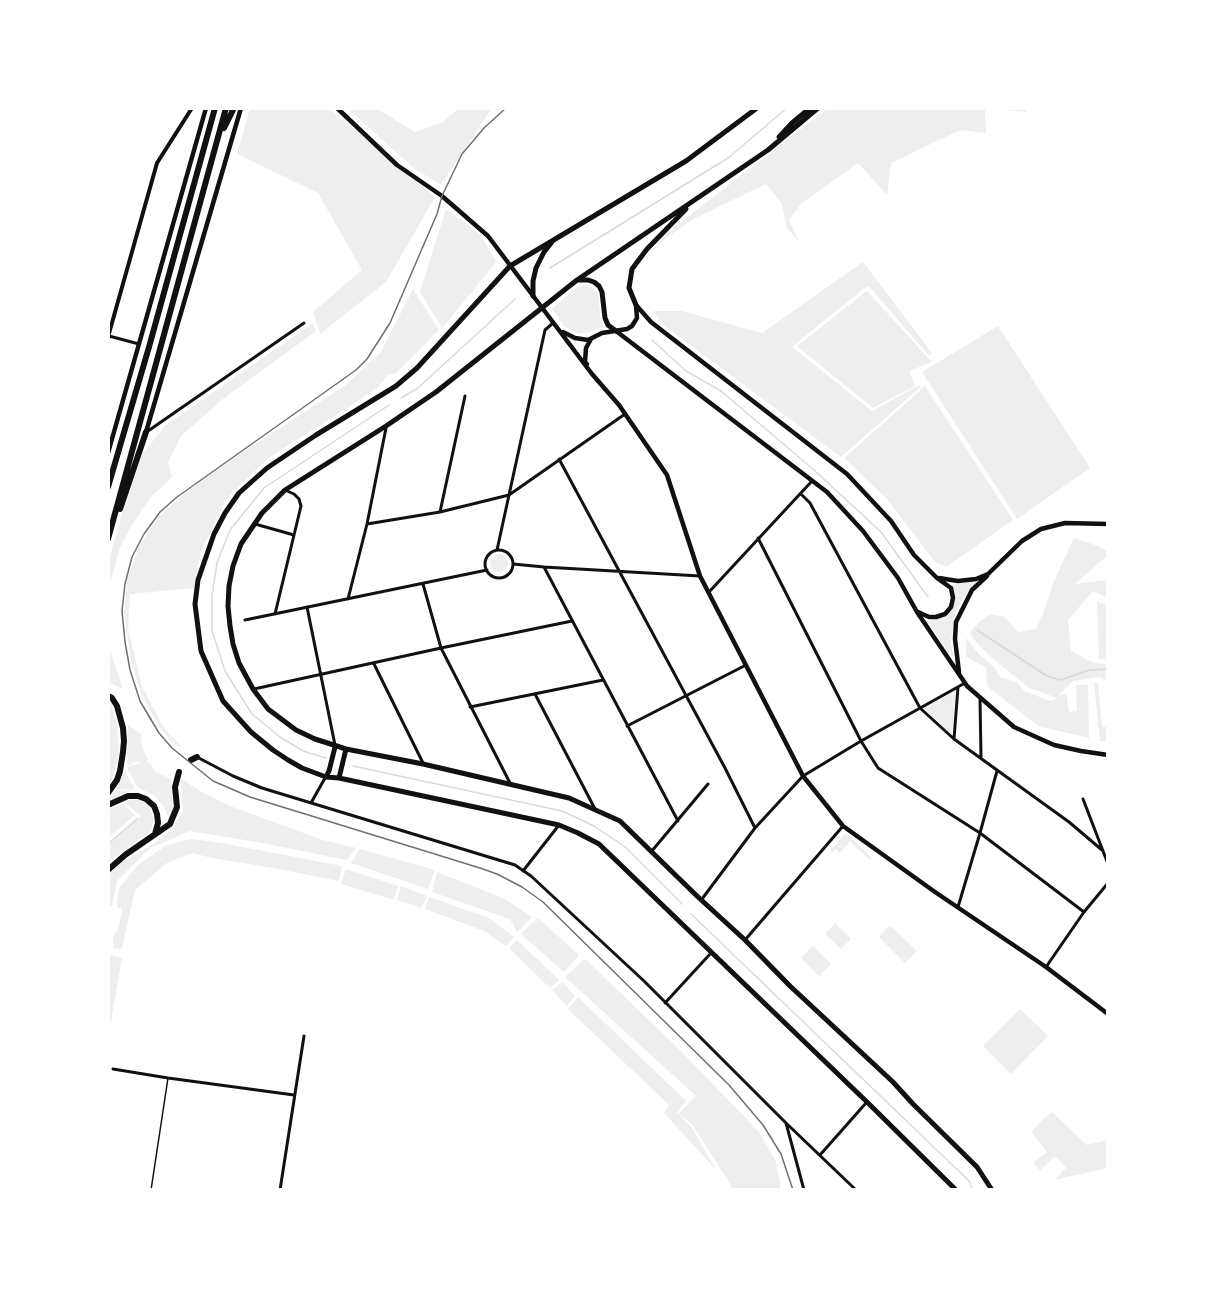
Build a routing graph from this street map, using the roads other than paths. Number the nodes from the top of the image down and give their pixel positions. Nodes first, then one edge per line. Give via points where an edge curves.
1 (192, 108) edge
2 (206, 108) edge
3 (215, 108) edge
4 (226, 108) edge
5 (234, 108) edge
6 (241, 108) edge
7 (337, 108) edge
8 (757, 108) edge
9 (810, 108) edge
10 (818, 108) edge
11 (218, 139) junction
12 (768, 150) junction
13 (693, 201) junction
14 (555, 238) junction
15 (510, 266) junction
16 (577, 280) junction
17 (535, 297) junction
18 (636, 305) junction
19 (554, 322) junction
20 (304, 323) dead end
21 (559, 330) junction
22 (616, 331) junction
23 (108, 336) edge
24 (591, 339) junction
25 (139, 344) junction
26 (592, 374) junction
27 (465, 396) dead end
28 (625, 414) junction
29 (386, 426) junction
30 (146, 432) junction
31 (108, 453) edge
32 (559, 459) junction
33 (812, 481) junction
34 (108, 487) edge
35 (285, 490) junction
36 (801, 494) junction
37 (508, 495) junction
38 (440, 512) junction
39 (254, 524) junction
40 (367, 524) junction
41 (1108, 524) edge
42 (294, 535) junction
43 (758, 538) junction
44 (108, 539) edge
45 (108, 543) edge
46 (497, 550) junction
47 (513, 564) junction
48 (544, 567) junction
49 (487, 570) junction
50 (619, 571) junction
51 (988, 574) junction
52 (700, 576) junction
53 (937, 578) junction
54 (423, 584) junction
55 (708, 592) junction
56 (348, 599) junction
57 (307, 607) junction
58 (917, 612) junction
59 (275, 614) junction
60 (245, 620) dead end
61 (572, 621) junction
62 (441, 648) junction
63 (374, 663) junction
64 (746, 664) junction
65 (320, 675) junction
66 (960, 676) junction
67 (603, 681) junction
68 (965, 683) junction
69 (958, 687) junction
70 (253, 689) junction
71 (535, 694) junction
72 (108, 696) edge
73 (686, 697) junction
74 (980, 698) junction
75 (470, 707) junction
76 (920, 708) junction
77 (627, 726) junction
78 (954, 739) junction
79 (861, 741) junction
80 (335, 747) junction
81 (346, 749) junction
82 (1108, 755) edge
83 (981, 757) junction
84 (194, 759) dead end
85 (423, 764) junction
86 (997, 771) junction
87 (178, 772) dead end
88 (803, 776) junction
89 (326, 777) junction
90 (339, 778) junction
91 (708, 784) dead end
92 (510, 785) junction
93 (108, 793) edge
94 (1083, 799) dead end
95 (311, 803) junction
96 (108, 805) edge
97 (595, 809) junction
98 (678, 821) junction
99 (559, 825) junction
100 (843, 826) junction
101 (755, 828) junction
102 (980, 833) junction
103 (155, 834) junction
104 (1102, 850) junction
105 (651, 852) junction
106 (1108, 864) edge
107 (108, 870) edge
108 (523, 870) junction
109 (1108, 883) edge
110 (701, 900) junction
111 (958, 907) junction
112 (1084, 912) junction
113 (745, 940) junction
114 (711, 953) junction
115 (1046, 967) junction
116 (665, 1003) junction
117 (1108, 1014) edge
118 (304, 1036) dead end
119 (113, 1069) dead end
120 (168, 1078) junction
121 (294, 1095) junction
122 (867, 1102) junction
123 (786, 1123) junction
124 (820, 1155) junction
125 (151, 1190) edge
126 (280, 1190) edge
127 (804, 1190) edge
128 (856, 1190) edge
129 (956, 1190) edge
130 (992, 1190) edge

1 - 23 street via 157,163
2 - 25 main road
3 - 34 highway
4 - 11 highway
5 - 11 highway
6 - 30 main road
7 - 15 main road via 397,165 442,196 488,236
8 - 14 main road via 686,161
9 - 12 main road
10 - 12 main road
11 - 44 highway
12 - 13 main road
13 - 16 main road
13 - 18 main road via 632,269 629,288
14 - 15 main road
14 - 17 main road via 536,268
15 - 17 main road
15 - 89 main road via 396,386 267,468 239,493 225,513 206,556 195,604 201,651 223,701 273,750
16 - 22 main road via 599,286 605,318
16 - 29 main road via 436,392
17 - 19 main road
18 - 22 main road via 637,318 632,326
18 - 53 main road via 651,322 847,474
19 - 21 main road
19 - 37 street via 545,330
20 - 30 street
21 - 24 main road via 575,338
21 - 26 main road
22 - 24 main road
22 - 33 main road
23 - 25 street
24 - 26 main road via 585,362
25 - 31 main road
26 - 28 main road
27 - 38 street
28 - 32 street
28 - 52 main road via 667,475
29 - 35 main road
29 - 40 street
30 - 45 highway
32 - 37 street
32 - 50 street
33 - 36 street
33 - 58 main road via 863,531 898,578
35 - 39 main road
35 - 42 street via 299,499 301,506
36 - 43 street
36 - 76 street via 810,503
37 - 38 street
37 - 46 street
38 - 40 street
39 - 42 street
39 - 70 main road via 233,566 228,606 233,644
40 - 56 street
41 - 51 main road via 1065,523 1041,529 1022,541
42 - 59 street
43 - 55 street
43 - 79 street
46 - 47 street via 508,553
46 - 49 street via 487,557
47 - 48 street
47 - 49 street via 510,573 502,577
48 - 50 street
48 - 61 street
49 - 54 street
50 - 52 street
50 - 73 street
51 - 53 main road via 976,579
51 - 66 main road via 972,590 956,622
52 - 55 main road
53 - 58 main road via 951,588 951,607 936,617
54 - 56 street
54 - 62 street
55 - 64 main road
56 - 57 street
57 - 59 street
57 - 65 street
58 - 66 main road
59 - 60 street
61 - 62 street
61 - 67 street
62 - 63 street
62 - 75 street
63 - 65 street
63 - 85 street
64 - 73 street
64 - 88 main road
65 - 70 street
65 - 80 street
66 - 68 main road
67 - 71 street
67 - 77 street
68 - 69 street
68 - 74 main road
69 - 76 street
69 - 78 street
70 - 80 main road via 268,709 296,730
71 - 75 street
71 - 97 street
72 - 93 highway via 117,705 124,741 120,771
73 - 77 street
73 - 101 street
74 - 82 main road via 1014,727 1035,737 1081,752
74 - 83 street
75 - 92 street
76 - 78 street
76 - 79 street
77 - 98 street
78 - 83 street
79 - 88 street
79 - 102 street via 878,768
80 - 81 main road
80 - 89 main road
81 - 85 main road
81 - 90 main road
83 - 86 street
84 - 95 street via 262,788
85 - 92 main road
86 - 102 street
86 - 104 street
87 - 103 highway via 174,816 170,824
88 - 100 main road
88 - 101 street
89 - 90 main road
89 - 95 street
90 - 99 main road
91 - 98 street
92 - 97 main road via 569,798
94 - 104 street
95 - 108 street
96 - 103 highway via 128,796 146,799 157,814
97 - 105 main road via 620,821
98 - 105 street
99 - 108 street
99 - 114 main road via 598,844
100 - 111 main road
100 - 113 street
101 - 110 street
102 - 111 street
102 - 112 street
103 - 107 highway
104 - 106 street
105 - 110 main road
108 - 116 street
109 - 112 street
110 - 113 main road
111 - 115 main road
112 - 115 street
113 - 130 main road via 977,1167
114 - 116 street
114 - 122 main road
115 - 117 main road
116 - 123 street
118 - 121 street
119 - 120 street
120 - 121 street
120 - 125 lane
121 - 126 street
122 - 124 street
122 - 129 main road
123 - 124 street
123 - 127 street
124 - 128 street

